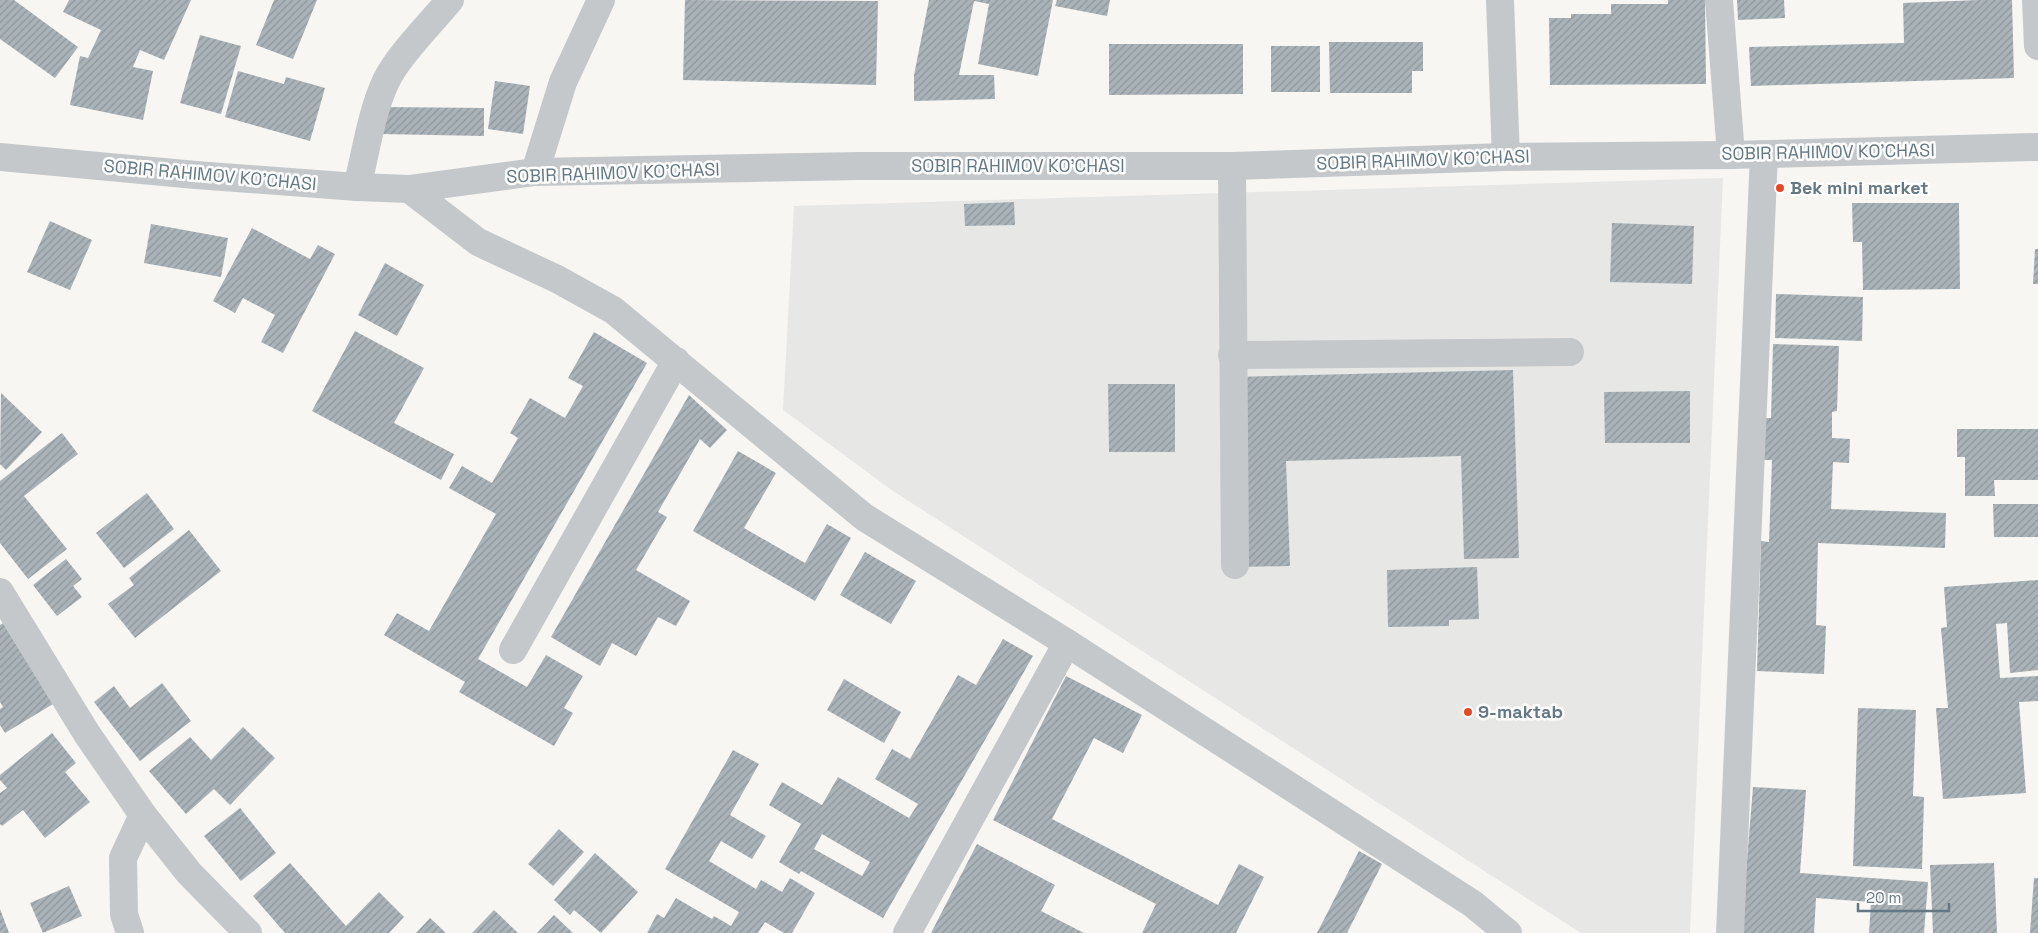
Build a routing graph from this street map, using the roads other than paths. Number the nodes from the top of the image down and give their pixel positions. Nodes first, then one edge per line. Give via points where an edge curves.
1 (450, 0) edge
2 (601, 0) edge
3 (1500, 0) edge
4 (1719, 0) edge
5 (2036, 0) edge
6 (2038, 46) edge
7 (2038, 147) edge
8 (1764, 154) junction
9 (1731, 155) junction
10 (0, 157) edge
11 (1506, 157) junction
12 (1232, 166) junction
13 (535, 172) junction
14 (357, 188) junction
15 (409, 189) junction
16 (1570, 352) dead end
17 (1232, 355) junction
18 (676, 360) junction
19 (1235, 565) dead end
20 (0, 592) edge
21 (1067, 643) junction
22 (513, 650) dead end
23 (142, 814) junction
24 (130, 933) edge
25 (248, 933) edge
26 (907, 933) edge
27 (1508, 933) edge
28 (1730, 933) edge

1 - 14 street via 387,79 378,100
2 - 13 street via 563,82
3 - 11 street
4 - 9 street
5 - 6 street
7 - 8 street, SOBIR RAHIMOV KO'CHASI
8 - 9 street, SOBIR RAHIMOV KO'CHASI
8 - 28 street
9 - 11 street, SOBIR RAHIMOV KO'CHASI
10 - 14 street, SOBIR RAHIMOV KO'CHASI
11 - 12 street, SOBIR RAHIMOV KO'CHASI
12 - 13 street, SOBIR RAHIMOV KO'CHASI via 869,166
12 - 17 street
13 - 15 street, SOBIR RAHIMOV KO'CHASI
14 - 15 street, SOBIR RAHIMOV KO'CHASI
15 - 18 street via 478,242 613,310
16 - 17 street
17 - 19 street
18 - 21 street via 864,517
18 - 22 street
20 - 23 street via 87,734
21 - 26 street
21 - 27 street via 1473,904
23 - 24 street via 123,858 124,914
23 - 25 street via 189,873

